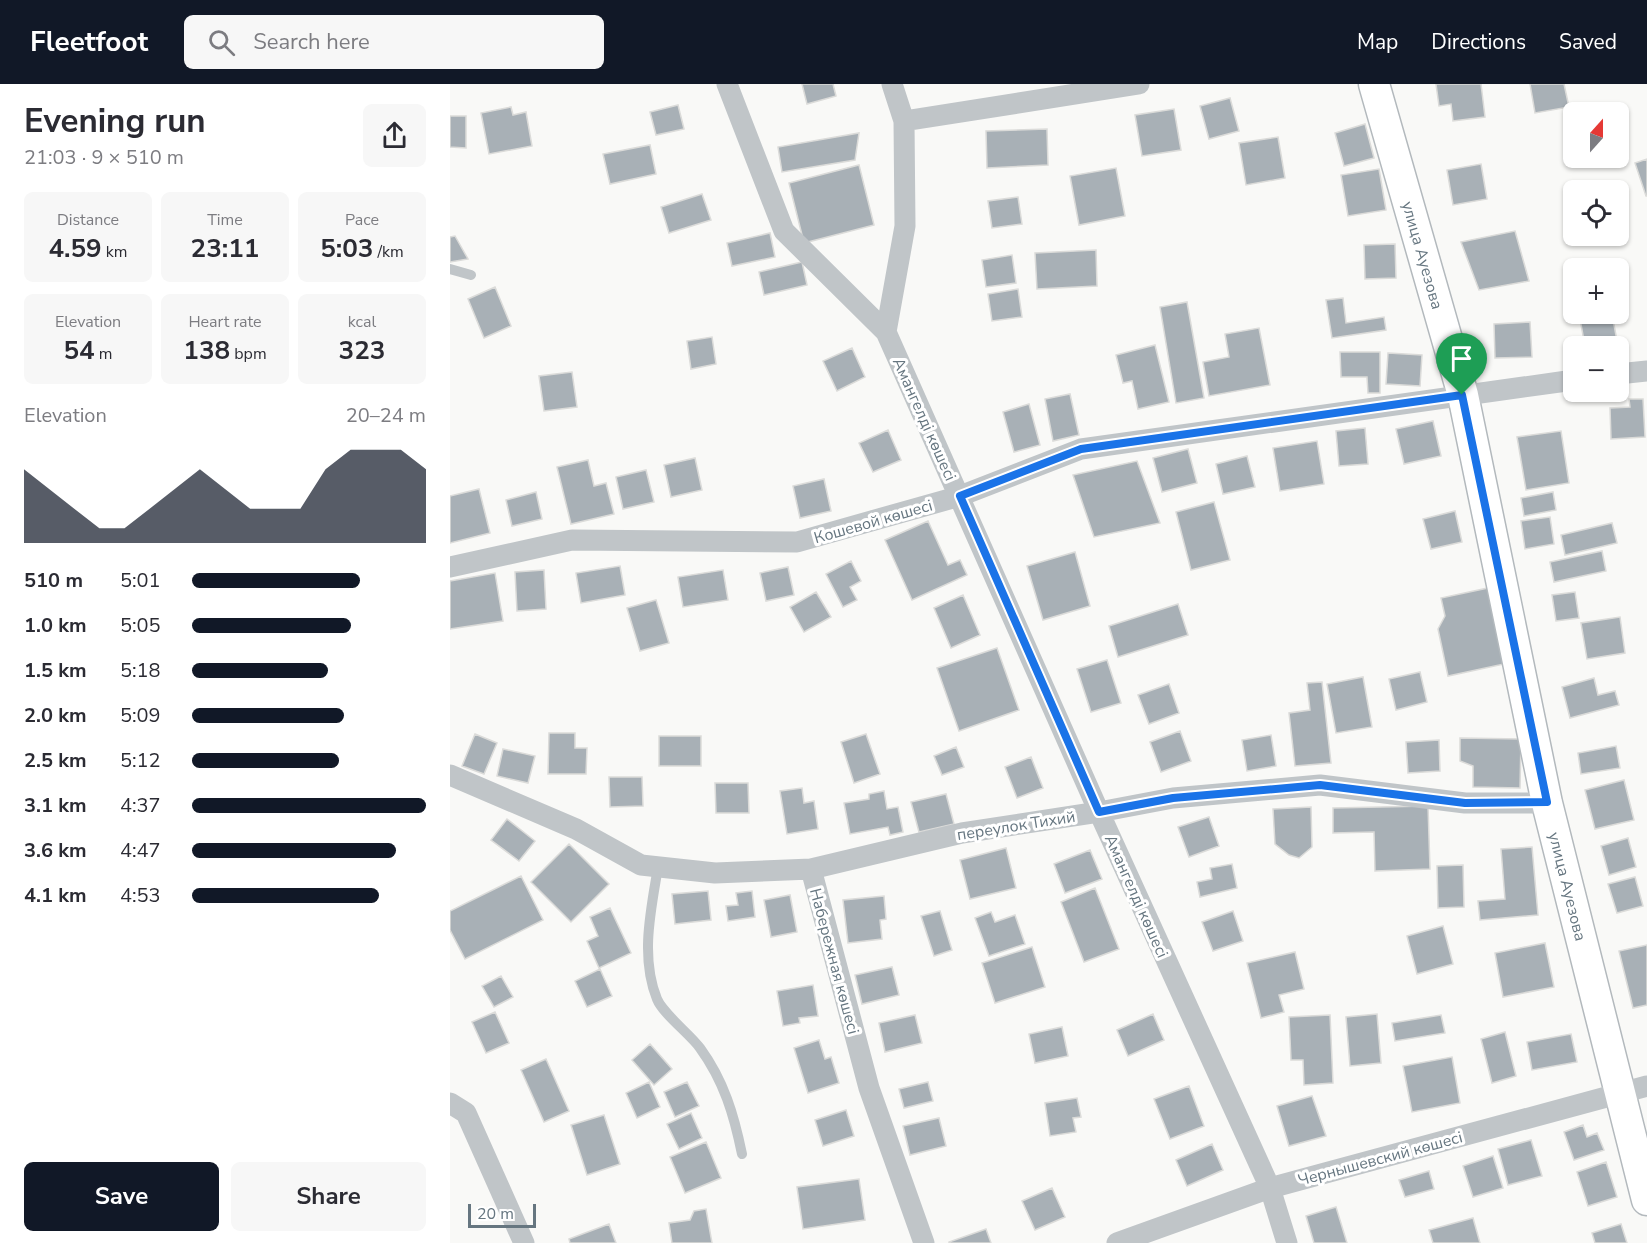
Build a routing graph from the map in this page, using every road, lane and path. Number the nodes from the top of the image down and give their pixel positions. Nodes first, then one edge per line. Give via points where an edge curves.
1 (727, 84) edge
2 (892, 84) edge
3 (1138, 84) edge
4 (1374, 84) edge
5 (904, 122) junction
6 (450, 268) edge
7 (471, 275) dead end
8 (886, 332) junction
9 (1647, 371) edge
10 (1629, 373) edge
11 (1563, 381) edge
12 (1462, 395) junction
13 (960, 496) junction
14 (450, 567) edge
15 (450, 775) edge
16 (1547, 802) junction
17 (1099, 812) junction
18 (658, 867) junction
19 (811, 869) junction
20 (1633, 1090) edge
21 (450, 1103) edge
22 (742, 1154) dead end
23 (1270, 1188) junction
24 (1647, 1200) edge
25 (524, 1243) edge
26 (924, 1243) edge
27 (1117, 1243) edge
28 (1287, 1243) edge

1 - 8 street, Амангелді көшесі via 784,231
2 - 5 street
3 - 5 street
4 - 12 street, улица Ауезова
5 - 8 street via 905,226
6 - 7 lane
8 - 13 street, Амангелді көшесі
9 - 10 street
11 - 12 street, Кошевой көшесі
12 - 13 street, Кошевой көшесі via 1081,449
12 - 16 street, улица Ауезова
13 - 14 street, Кошевой көшесі via 797,542 572,540
13 - 17 street, Амангелді көшесі
15 - 18 street, Набережная көшесі via 576,829 641,865
16 - 17 street, переулок Тихий via 1465,803 1320,785 1173,798
16 - 20 street, улица Ауезова
17 - 19 street, переулок Тихий via 962,833
17 - 23 street, Амангелді көшесі
18 - 19 street, Набережная көшесі via 715,873
18 - 22 lane via 648,959 658,1001 699,1047 718,1078 735,1115
19 - 26 street, Набережная көшесі via 869,1088
20 - 23 street, Чернышевский көшесі
20 - 24 street, улица Ауезова
21 - 25 street via 466,1113
23 - 27 street, Чернышевский көшесі
23 - 28 street, Амангелді көшесі

